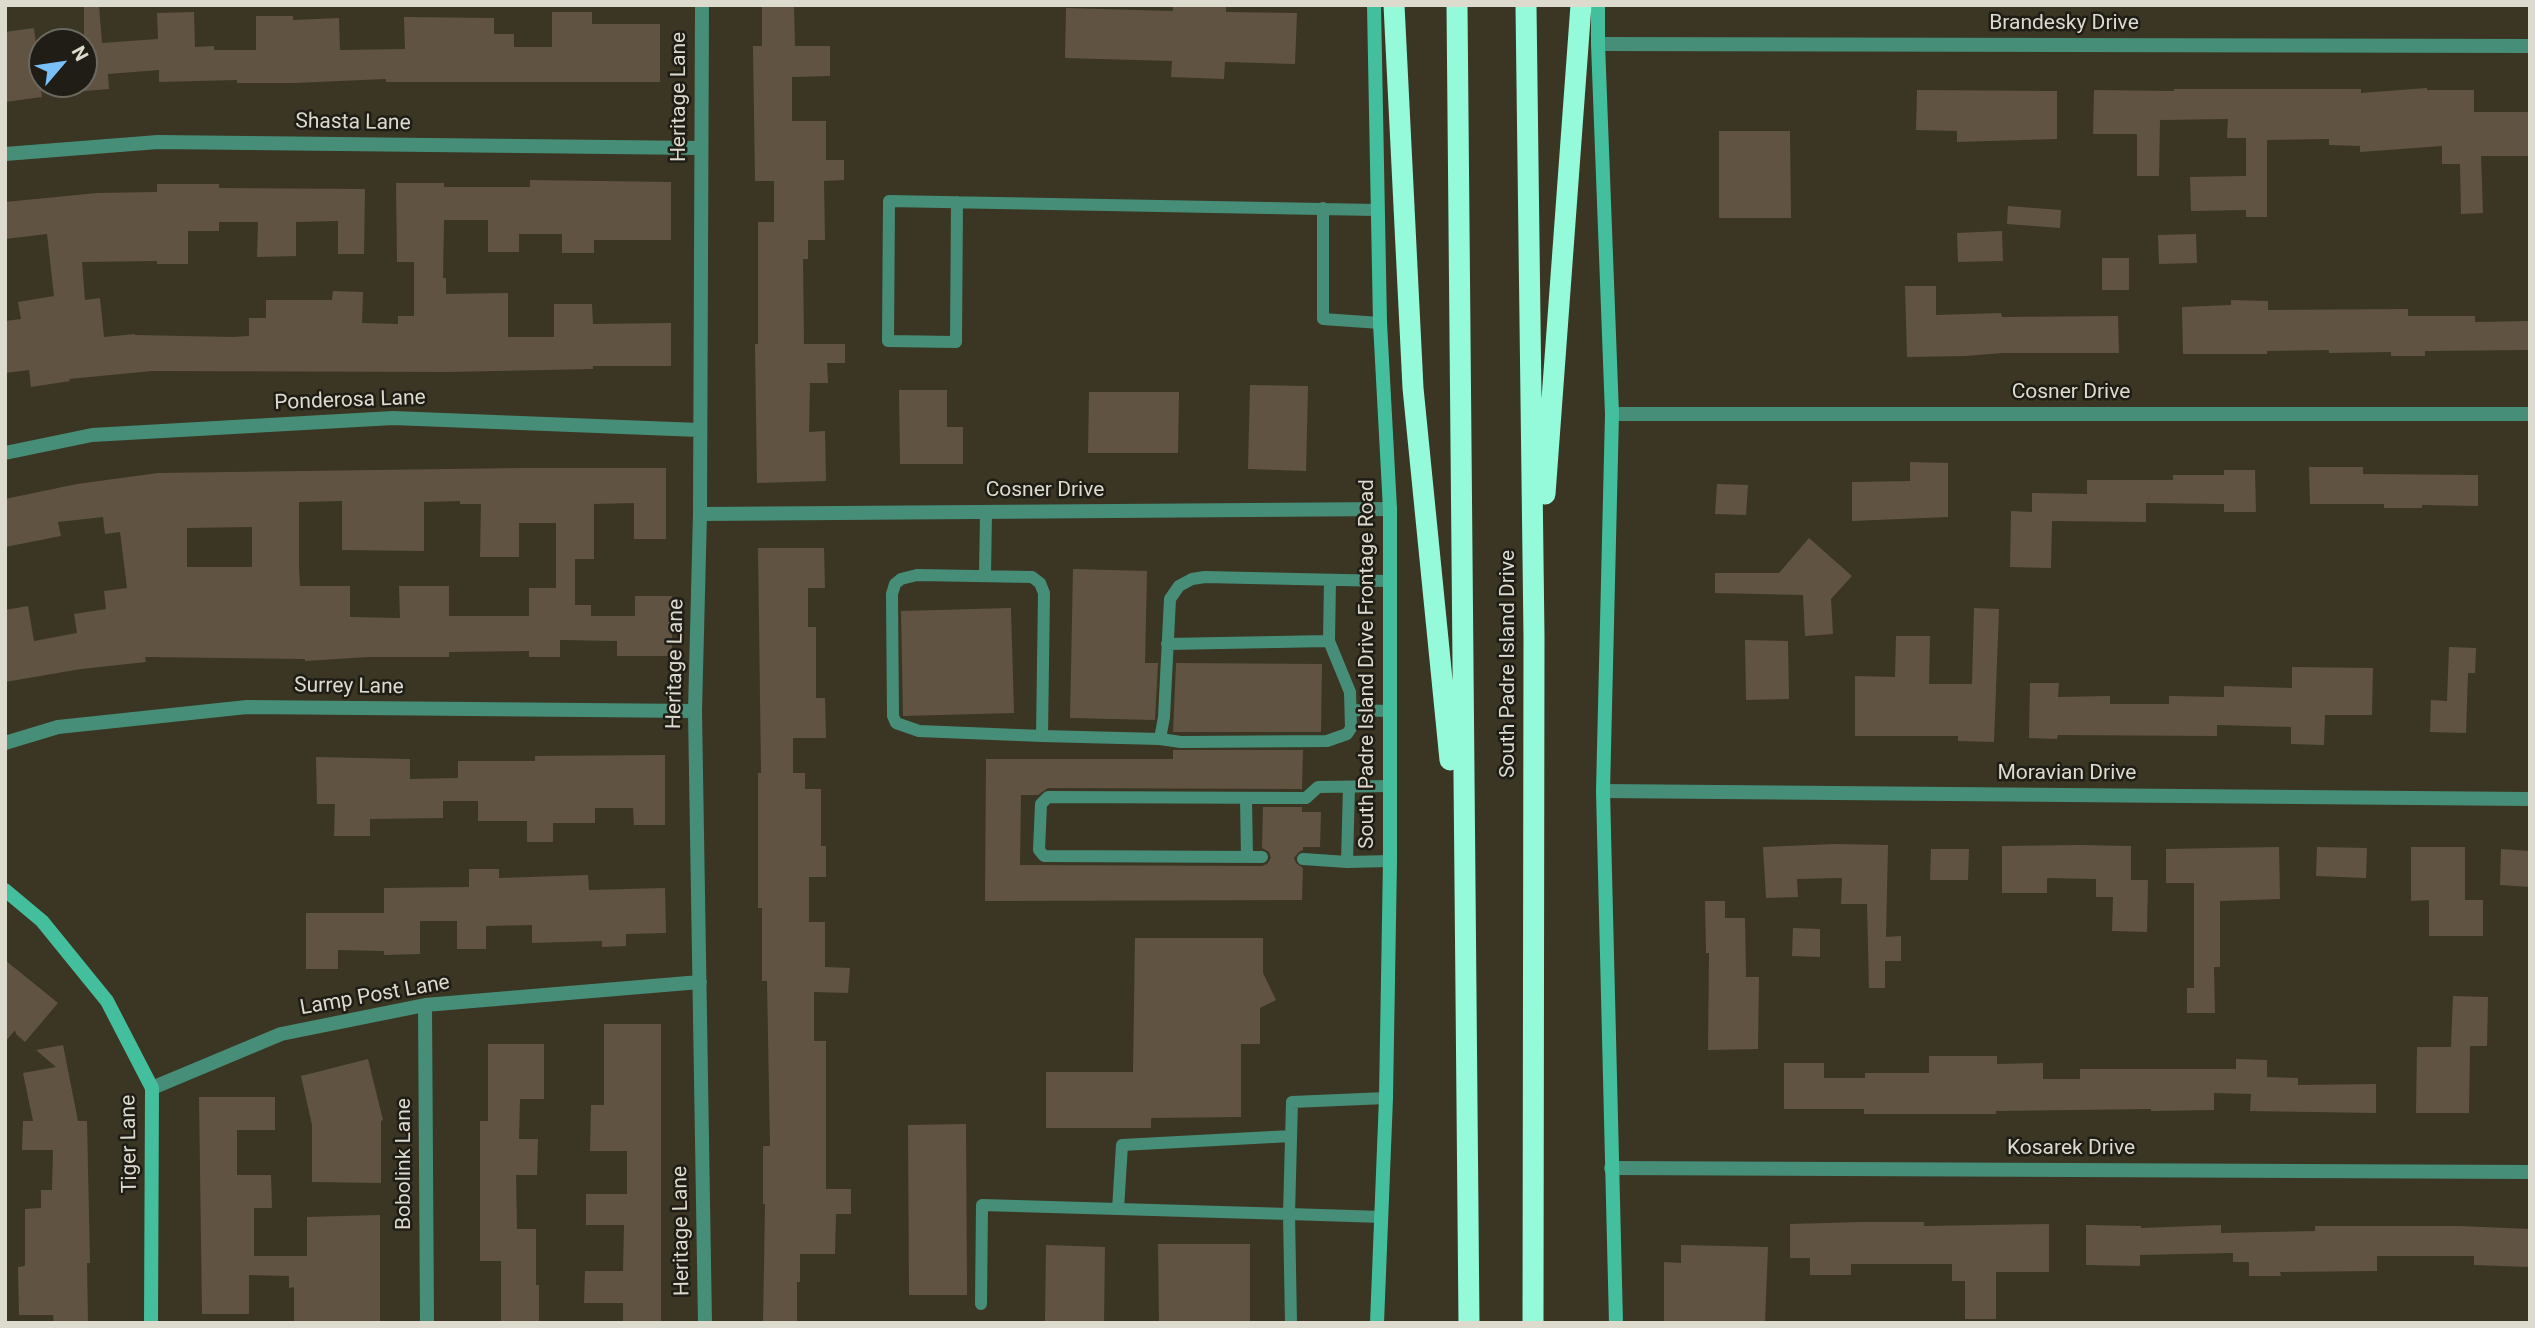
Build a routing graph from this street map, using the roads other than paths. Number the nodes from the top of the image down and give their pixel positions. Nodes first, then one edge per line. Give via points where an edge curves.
1 (702, 5) edge
2 (1374, 5) edge
3 (1394, 5) edge
4 (1457, 5) edge
5 (1526, 5) edge
6 (1581, 5) edge
7 (1598, 5) edge
8 (1598, 44) junction
9 (2530, 46) edge
10 (700, 148) junction
11 (5, 154) edge
12 (957, 202) junction
13 (1323, 208) junction
14 (1376, 210) junction
15 (1380, 323) junction
16 (1612, 414) junction
17 (2530, 414) edge
18 (699, 430) junction
19 (5, 453) edge
20 (1390, 509) junction
21 (986, 512) junction
22 (699, 514) junction
23 (985, 576) junction
24 (1330, 580) junction
25 (1388, 581) junction
26 (1534, 636) junction
27 (1329, 641) junction
28 (1167, 644) junction
29 (1352, 710) junction
30 (695, 711) junction
31 (1390, 711) junction
32 (1041, 736) junction
33 (1160, 739) junction
34 (5, 743) edge
35 (1349, 786) junction
36 (1391, 786) junction
37 (1603, 791) junction
38 (1246, 799) junction
39 (2530, 799) edge
40 (1247, 858) junction
41 (1262, 858) dead end
42 (1303, 859) dead end
43 (1390, 861) junction
44 (1346, 862) junction
45 (1463, 889) junction
46 (5, 890) edge
47 (700, 982) junction
48 (425, 1004) junction
49 (152, 1087) junction
50 (1386, 1098) junction
51 (1291, 1136) junction
52 (1611, 1168) junction
53 (2530, 1172) edge
54 (1118, 1209) junction
55 (1290, 1214) junction
56 (1382, 1217) junction
57 (981, 1304) dead end
58 (151, 1323) edge
59 (427, 1323) edge
60 (705, 1323) edge
61 (1292, 1323) edge
62 (1377, 1323) edge
63 (1469, 1323) edge
64 (1533, 1323) edge
65 (1616, 1323) edge

1 - 10 street, Heritage Lane
2 - 14 main road, South Padre Island Drive Frontage Road
3 - 45 highway via 1413,388
4 - 45 highway
5 - 26 highway, South Padre Island Drive
6 - 26 highway
7 - 8 main road
8 - 9 street, Brandesky Drive
8 - 16 main road
10 - 11 street, Shasta Lane via 158,142
10 - 18 street, Heritage Lane
12 - 12 lane via 889,201 888,341 956,342
12 - 13 lane
13 - 14 lane
13 - 15 lane via 1323,319
14 - 15 main road, South Padre Island Drive Frontage Road
15 - 20 main road, South Padre Island Drive Frontage Road
16 - 17 street, Cosner Drive
16 - 37 main road
18 - 19 street, Ponderosa Lane via 393,418 92,435
18 - 22 street, Heritage Lane
20 - 21 street, Cosner Drive
20 - 25 main road, South Padre Island Drive Frontage Road
21 - 22 street, Cosner Drive
21 - 23 lane
22 - 30 street, Heritage Lane
23 - 32 lane via 1032,577 1044,593
23 - 32 lane via 918,575 895,584 893,716 896,723 919,731
24 - 25 lane
24 - 27 lane
24 - 28 lane via 1192,579 1179,586 1170,599
25 - 31 main road, South Padre Island Drive Frontage Road
26 - 64 highway, South Padre Island Drive
27 - 28 lane
27 - 29 lane via 1350,692
28 - 33 lane
29 - 31 lane
29 - 33 lane via 1347,734 1327,741
30 - 34 street, Surrey Lane via 247,708 58,727
30 - 47 street, Heritage Lane
31 - 36 main road, South Padre Island Drive Frontage Road
32 - 33 lane
35 - 36 lane
35 - 38 lane via 1318,787 1306,798
35 - 44 lane
36 - 43 main road, South Padre Island Drive Frontage Road
37 - 39 street, Moravian Drive
37 - 52 main road
38 - 40 lane
38 - 40 lane via 1048,797 1041,804 1039,850 1044,856
40 - 41 lane
42 - 44 lane
43 - 44 lane
43 - 50 main road, South Padre Island Drive Frontage Road
45 - 63 highway
46 - 49 main road, Tiger Lane via 42,920 107,1001
47 - 48 street, Lamp Post Lane
47 - 60 street, Heritage Lane
48 - 49 street, Lamp Post Lane via 282,1034
48 - 59 street, Bobolink Lane
49 - 58 main road, Tiger Lane
50 - 51 lane via 1292,1101
50 - 56 main road, South Padre Island Drive Frontage Road
51 - 54 lane via 1122,1145
51 - 55 lane
52 - 53 street, Kosarek Drive
52 - 65 main road
54 - 55 lane
54 - 57 lane via 982,1205
55 - 56 lane
55 - 61 lane
56 - 62 main road, South Padre Island Drive Frontage Road

